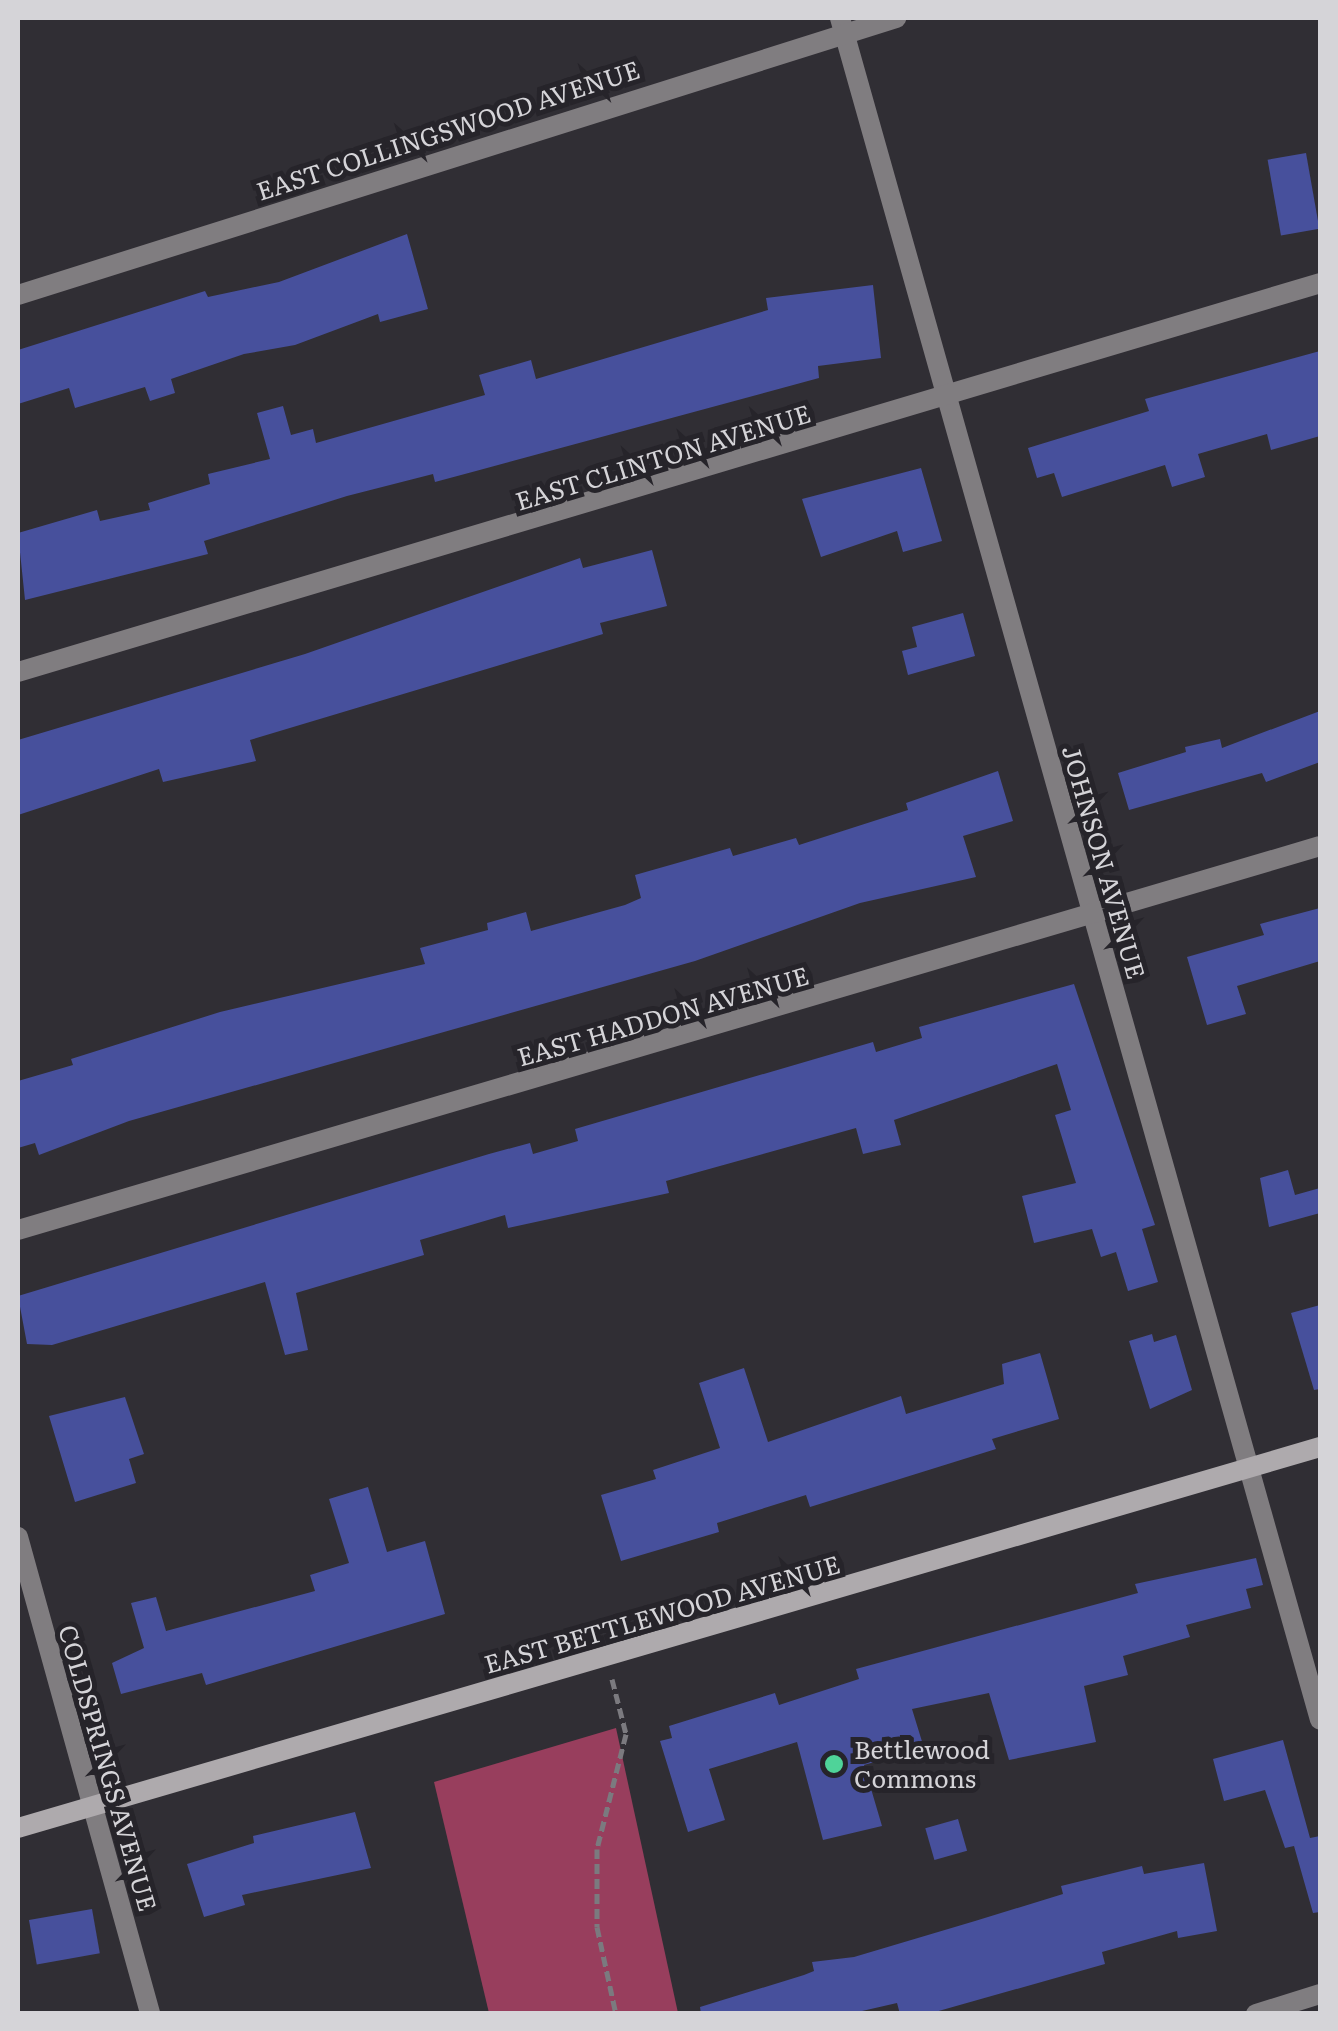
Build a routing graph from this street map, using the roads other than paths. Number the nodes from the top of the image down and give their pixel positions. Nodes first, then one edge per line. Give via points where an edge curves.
1 (896, 18) edge
2 (842, 25) edge
3 (1320, 282) edge
4 (18, 295) edge
5 (944, 398) junction
6 (18, 672) edge
7 (1320, 846) edge
8 (1093, 916) junction
9 (18, 1230) edge
10 (1320, 1447) edge
11 (1249, 1468) junction
12 (18, 1537) edge
13 (1320, 1720) edge
14 (93, 1806) junction
15 (18, 1828) edge
16 (1320, 1994) edge
17 (150, 2014) edge
18 (1256, 2014) edge

1 - 2 street, EAST COLLINGSWOOD AVENUE
2 - 4 street, EAST COLLINGSWOOD AVENUE
2 - 5 street, JOHNSON AVENUE
3 - 5 street, EAST CLINTON AVENUE
5 - 6 street, EAST CLINTON AVENUE
5 - 8 street, JOHNSON AVENUE
7 - 8 street, EAST HADDON AVENUE
8 - 9 street, EAST HADDON AVENUE
8 - 11 street, JOHNSON AVENUE
10 - 11 street, EAST BETTLEWOOD AVENUE
11 - 13 street, JOHNSON AVENUE
11 - 14 street, EAST BETTLEWOOD AVENUE
12 - 14 street, COLDSPRINGS AVENUE
14 - 15 street, EAST BETTLEWOOD AVENUE
14 - 17 street, COLDSPRINGS AVENUE
16 - 18 street

